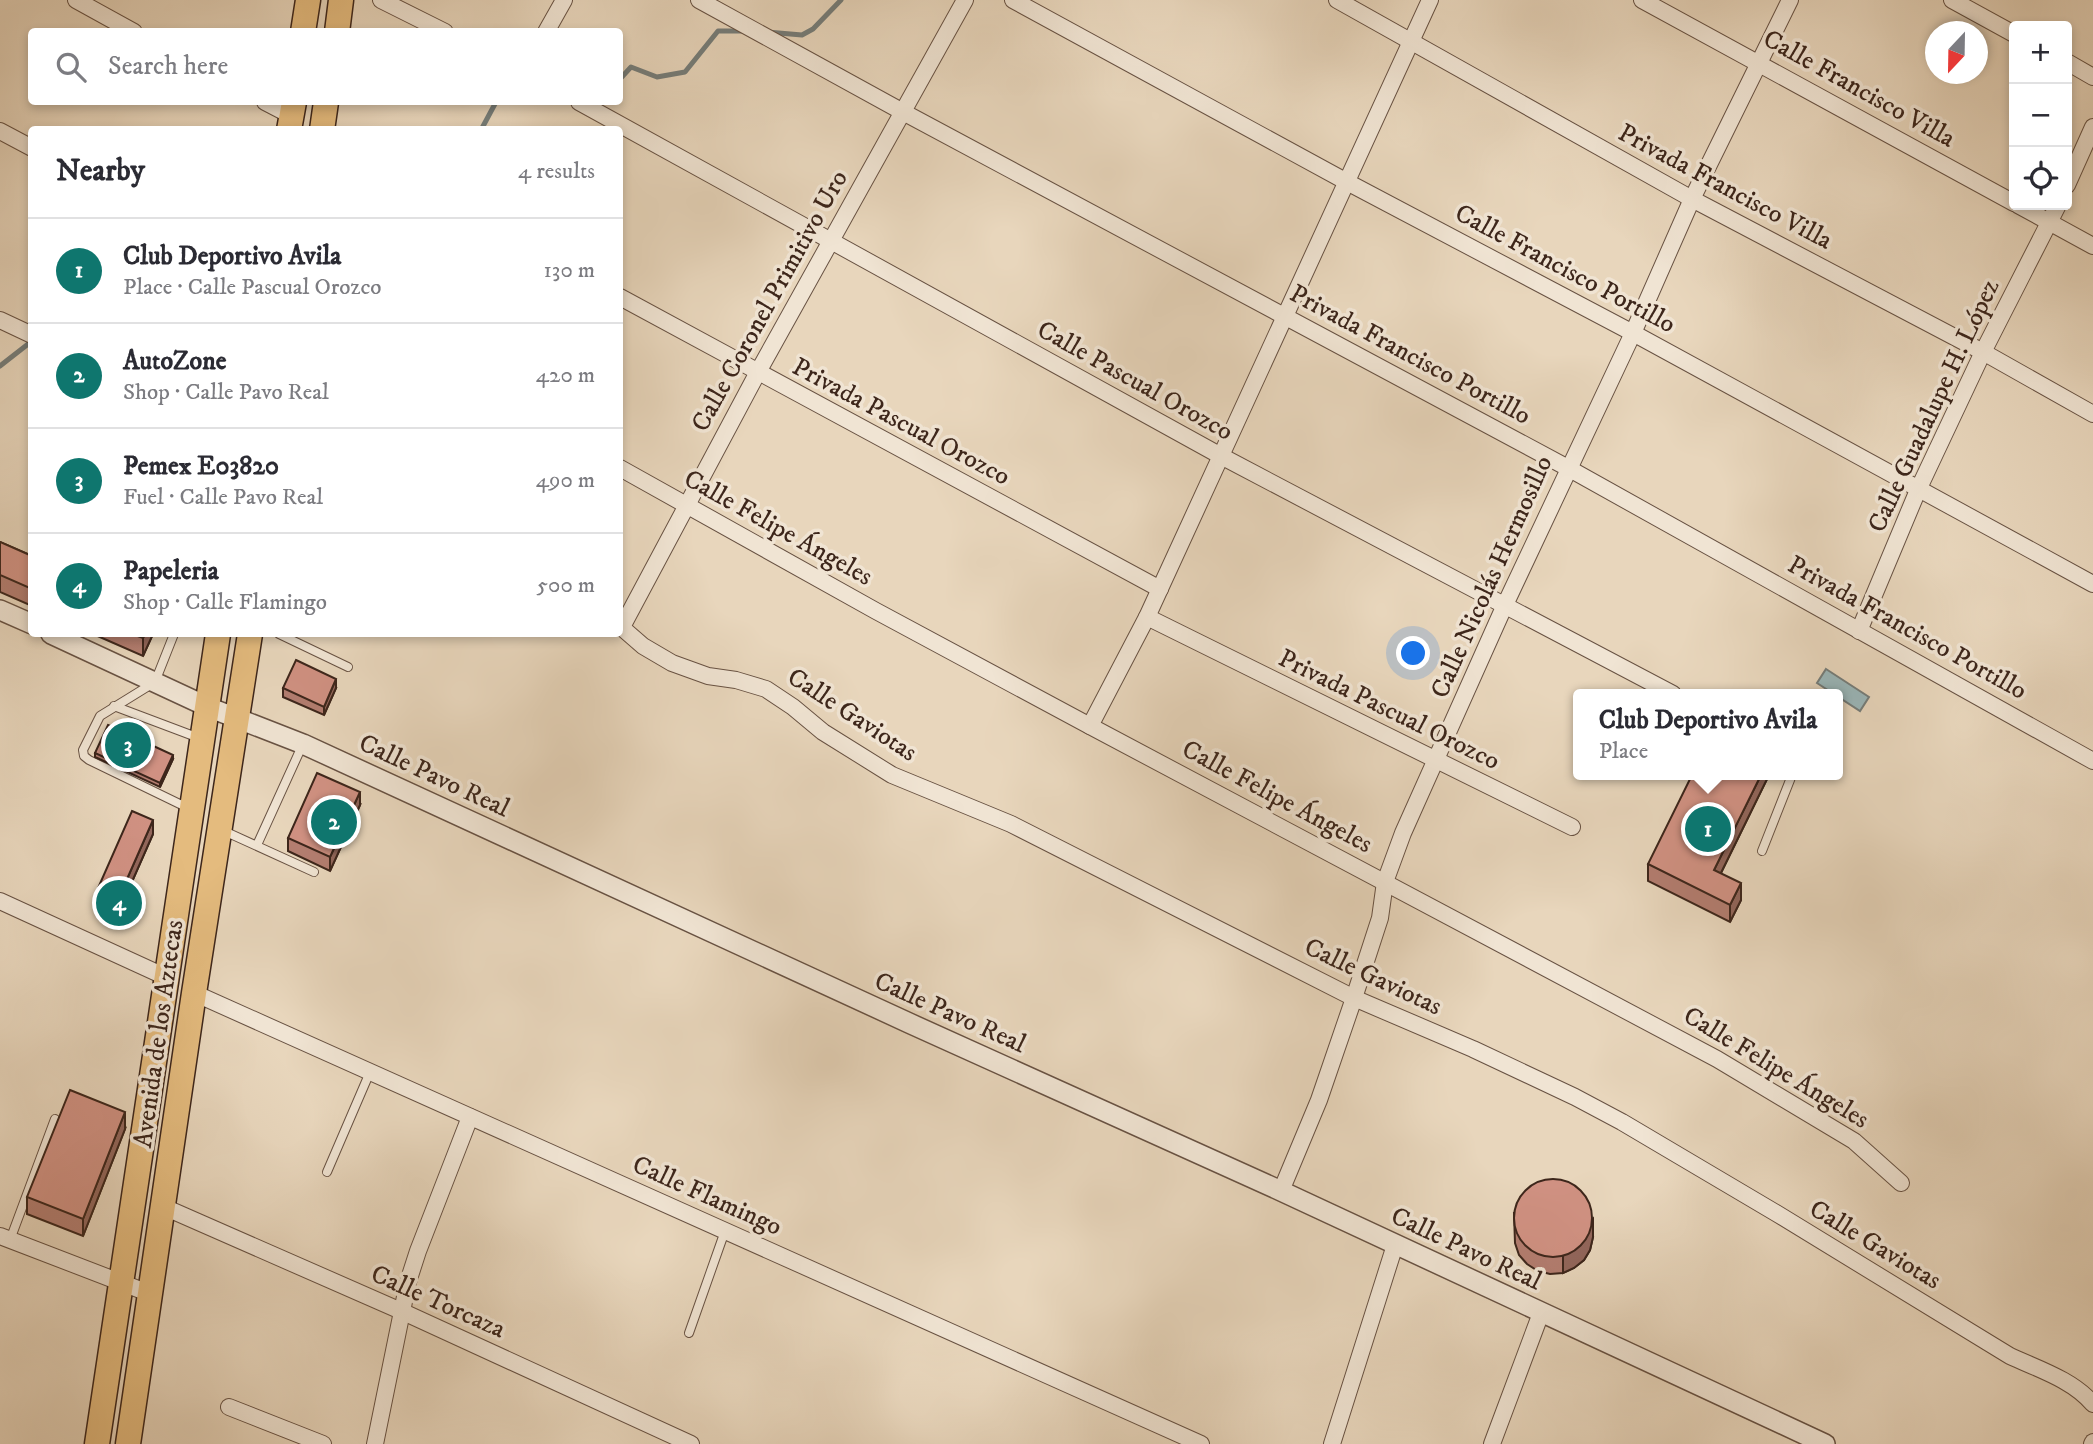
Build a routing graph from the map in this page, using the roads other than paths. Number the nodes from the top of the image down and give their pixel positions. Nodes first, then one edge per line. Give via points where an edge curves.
1 (76, 0) edge
2 (307, 0) edge
3 (341, 0) edge
4 (382, 0) edge
5 (564, 0) edge
6 (699, 0) edge
7 (965, 0) edge
8 (1013, 0) edge
9 (1337, 0) edge
10 (1430, 0) edge
11 (1642, 0) edge
12 (1790, 0) edge
13 (1952, 0) edge
14 (127, 28) edge
15 (304, 28) edge
16 (338, 28) edge
17 (437, 28) edge
18 (548, 28) edge
19 (2009, 31) edge
20 (1411, 40) junction
21 (1760, 63) junction
22 (2072, 65) edge
23 (2093, 77) edge
24 (271, 105) edge
25 (326, 105) edge
26 (584, 105) edge
27 (903, 112) junction
28 (291, 116) edge
29 (323, 126) edge
30 (623, 126) edge
31 (623, 126) edge
32 (2093, 127) edge
33 (0, 131) edge
34 (28, 146) edge
35 (2072, 174) edge
36 (1347, 181) junction
37 (1692, 199) junction
38 (2009, 200) edge
39 (2027, 210) edge
40 (2056, 210) edge
41 (2050, 222) junction
42 (831, 241) junction
43 (2093, 246) edge
44 (623, 299) edge
45 (1284, 314) junction
46 (0, 320) edge
47 (1633, 332) junction
48 (28, 333) edge
49 (1983, 352) junction
50 (758, 372) junction
51 (2093, 414) edge
52 (1221, 456) junction
53 (1568, 468) junction
54 (623, 470) edge
55 (1919, 490) junction
56 (686, 505) junction
57 (2093, 584) edge
58 (1160, 589) junction
59 (1504, 607) junction
60 (0, 610) edge
61 (1147, 617) junction
62 (28, 622) edge
63 (623, 623) edge
64 (623, 629) edge
65 (1859, 631) junction
66 (58, 637) edge
67 (173, 637) edge
68 (218, 637) edge
69 (250, 637) edge
70 (285, 637) edge
71 (348, 667) dead end
72 (155, 682) junction
73 (1663, 689) edge
74 (114, 706) junction
75 (208, 707) junction
76 (236, 719) junction
77 (1090, 726) junction
78 (202, 739) junction
79 (303, 744) junction
80 (1435, 761) junction
81 (2093, 761) edge
82 (1790, 780) edge
83 (190, 809) junction
84 (1572, 827) dead end
85 (221, 829) junction
86 (257, 845) junction
87 (1762, 851) dead end
88 (314, 872) dead end
89 (1385, 882) junction
90 (0, 901) edge
91 (166, 977) junction
92 (194, 993) junction
93 (1354, 998) junction
94 (370, 1072) junction
95 (470, 1117) junction
96 (55, 1119) edge
97 (327, 1172) dead end
98 (1901, 1183) dead end
99 (1281, 1191) junction
100 (164, 1207) junction
101 (725, 1231) junction
102 (5, 1238) edge
103 (1395, 1245) junction
104 (122, 1284) junction
105 (151, 1294) junction
106 (401, 1311) junction
107 (1541, 1313) junction
108 (689, 1333) dead end
109 (2093, 1405) edge
110 (229, 1407) dead end
111 (97, 1444) edge
112 (128, 1444) edge
113 (323, 1444) edge
114 (375, 1444) edge
115 (691, 1444) edge
116 (1201, 1444) edge
117 (1332, 1444) edge
118 (1492, 1444) edge
119 (1825, 1444) edge

1 - 14 street
2 - 15 main road
3 - 16 main road
4 - 17 street
5 - 18 street
6 - 27 street, Privada Francisco Portillo
7 - 27 street, Calle Coronel Primitivo Uro
8 - 36 street, Calle Francisco Portillo
9 - 20 street, Privada Francisco Villa
10 - 20 street
11 - 21 street, Calle Francisco Villa
12 - 21 street, Calle Nicolás Hermosillo
13 - 19 street
20 - 36 street
20 - 37 street, Privada Francisco Villa
21 - 37 street, Calle Nicolás Hermosillo
21 - 38 street, Calle Francisco Villa
22 - 23 street
24 - 28 street
25 - 29 main road
26 - 31 street, Calle Pascual Orozco
27 - 42 street, Calle Coronel Primitivo Uro
27 - 45 street, Privada Francisco Portillo
30 - 42 street, Calle Pascual Orozco
32 - 35 street
33 - 34 street
36 - 45 street
36 - 47 street, Calle Francisco Portillo
37 - 47 street, Calle Nicolás Hermosillo
37 - 49 street, Privada Francisco Villa
39 - 41 street, Calle Francisco Villa
40 - 41 street, Calle Guadalupe H. López
41 - 43 street, Calle Francisco Villa
41 - 49 street, Calle Guadalupe H. López
42 - 50 street, Calle Coronel Primitivo Uro
42 - 52 street, Calle Pascual Orozco
44 - 50 street, Privada Pascual Orozco
45 - 52 street
45 - 53 street, Privada Francisco Portillo
46 - 48 street
47 - 53 street, Calle Nicolás Hermosillo
47 - 55 street, Calle Francisco Portillo
49 - 51 street, Privada Francisco Villa
49 - 55 street, Calle Guadalupe H. López
50 - 56 street, Calle Coronel Primitivo Uro
50 - 58 street, Privada Pascual Orozco
52 - 58 street
52 - 59 street, Calle Pascual Orozco
53 - 59 street, Calle Nicolás Hermosillo
53 - 65 street, Privada Francisco Portillo
54 - 56 street, Calle Felipe Ángeles
55 - 57 street, Calle Francisco Portillo
55 - 65 street, Calle Guadalupe H. López
56 - 63 street, Calle Coronel Primitivo Uro
56 - 77 street, Calle Felipe Ángeles
58 - 61 street
59 - 73 street, Calle Pascual Orozco
59 - 80 street, Calle Nicolás Hermosillo
60 - 62 street
61 - 77 street
61 - 80 street, Privada Pascual Orozco
64 - 93 street, Calle Gaviotas via 672,663 766,690 892,775 1011,824
65 - 81 street, Privada Francisco Portillo
66 - 72 street, Calle Pavo Real
67 - 72 lane
68 - 75 main road, Avenida de los Aztecas
69 - 76 main road, Avenida de los Aztecas
70 - 71 lane
72 - 74 lane
72 - 75 street, Calle Pavo Real
74 - 78 lane
74 - 83 lane via 94,724 83,756
75 - 76 street, Calle Pavo Real
75 - 78 main road, Avenida de los Aztecas
76 - 79 street, Calle Pavo Real
76 - 85 main road, Avenida de los Aztecas
77 - 89 street, Calle Felipe Ángeles
78 - 83 main road, Avenida de los Aztecas
79 - 86 lane
79 - 99 street, Calle Pavo Real
80 - 84 street, Privada Pascual Orozco
80 - 89 street, Calle Nicolás Hermosillo
82 - 87 lane
83 - 91 main road, Avenida de los Aztecas
85 - 86 lane
85 - 92 main road, Avenida de los Aztecas
86 - 88 lane
89 - 93 street, Calle Nicolás Hermosillo via 1380,918
89 - 98 street, Calle Felipe Ángeles via 1629,1010 1811,1114 1854,1141
90 - 91 street
91 - 104 main road, Avenida de los Aztecas
92 - 94 street, Calle Flamingo
92 - 100 main road, Avenida de los Aztecas
93 - 99 street, Calle Nicolás Hermosillo
93 - 109 street, Calle Gaviotas via 1506,1064 1622,1122 2010,1356 2066,1382
94 - 95 street, Calle Flamingo
94 - 97 lane
95 - 101 street, Calle Flamingo
95 - 106 street via 418,1251
96 - 102 lane
99 - 103 street, Calle Pavo Real
100 - 105 main road, Avenida de los Aztecas
100 - 106 street, Calle Torcaza
101 - 108 lane
101 - 116 street, Calle Flamingo
102 - 104 street
103 - 107 street, Calle Pavo Real
103 - 117 street
104 - 105 street
104 - 111 main road, Avenida de los Aztecas
105 - 112 main road, Avenida de los Aztecas
106 - 114 street
106 - 115 street, Calle Torcaza
107 - 118 street
107 - 119 street, Calle Pavo Real
110 - 113 street

